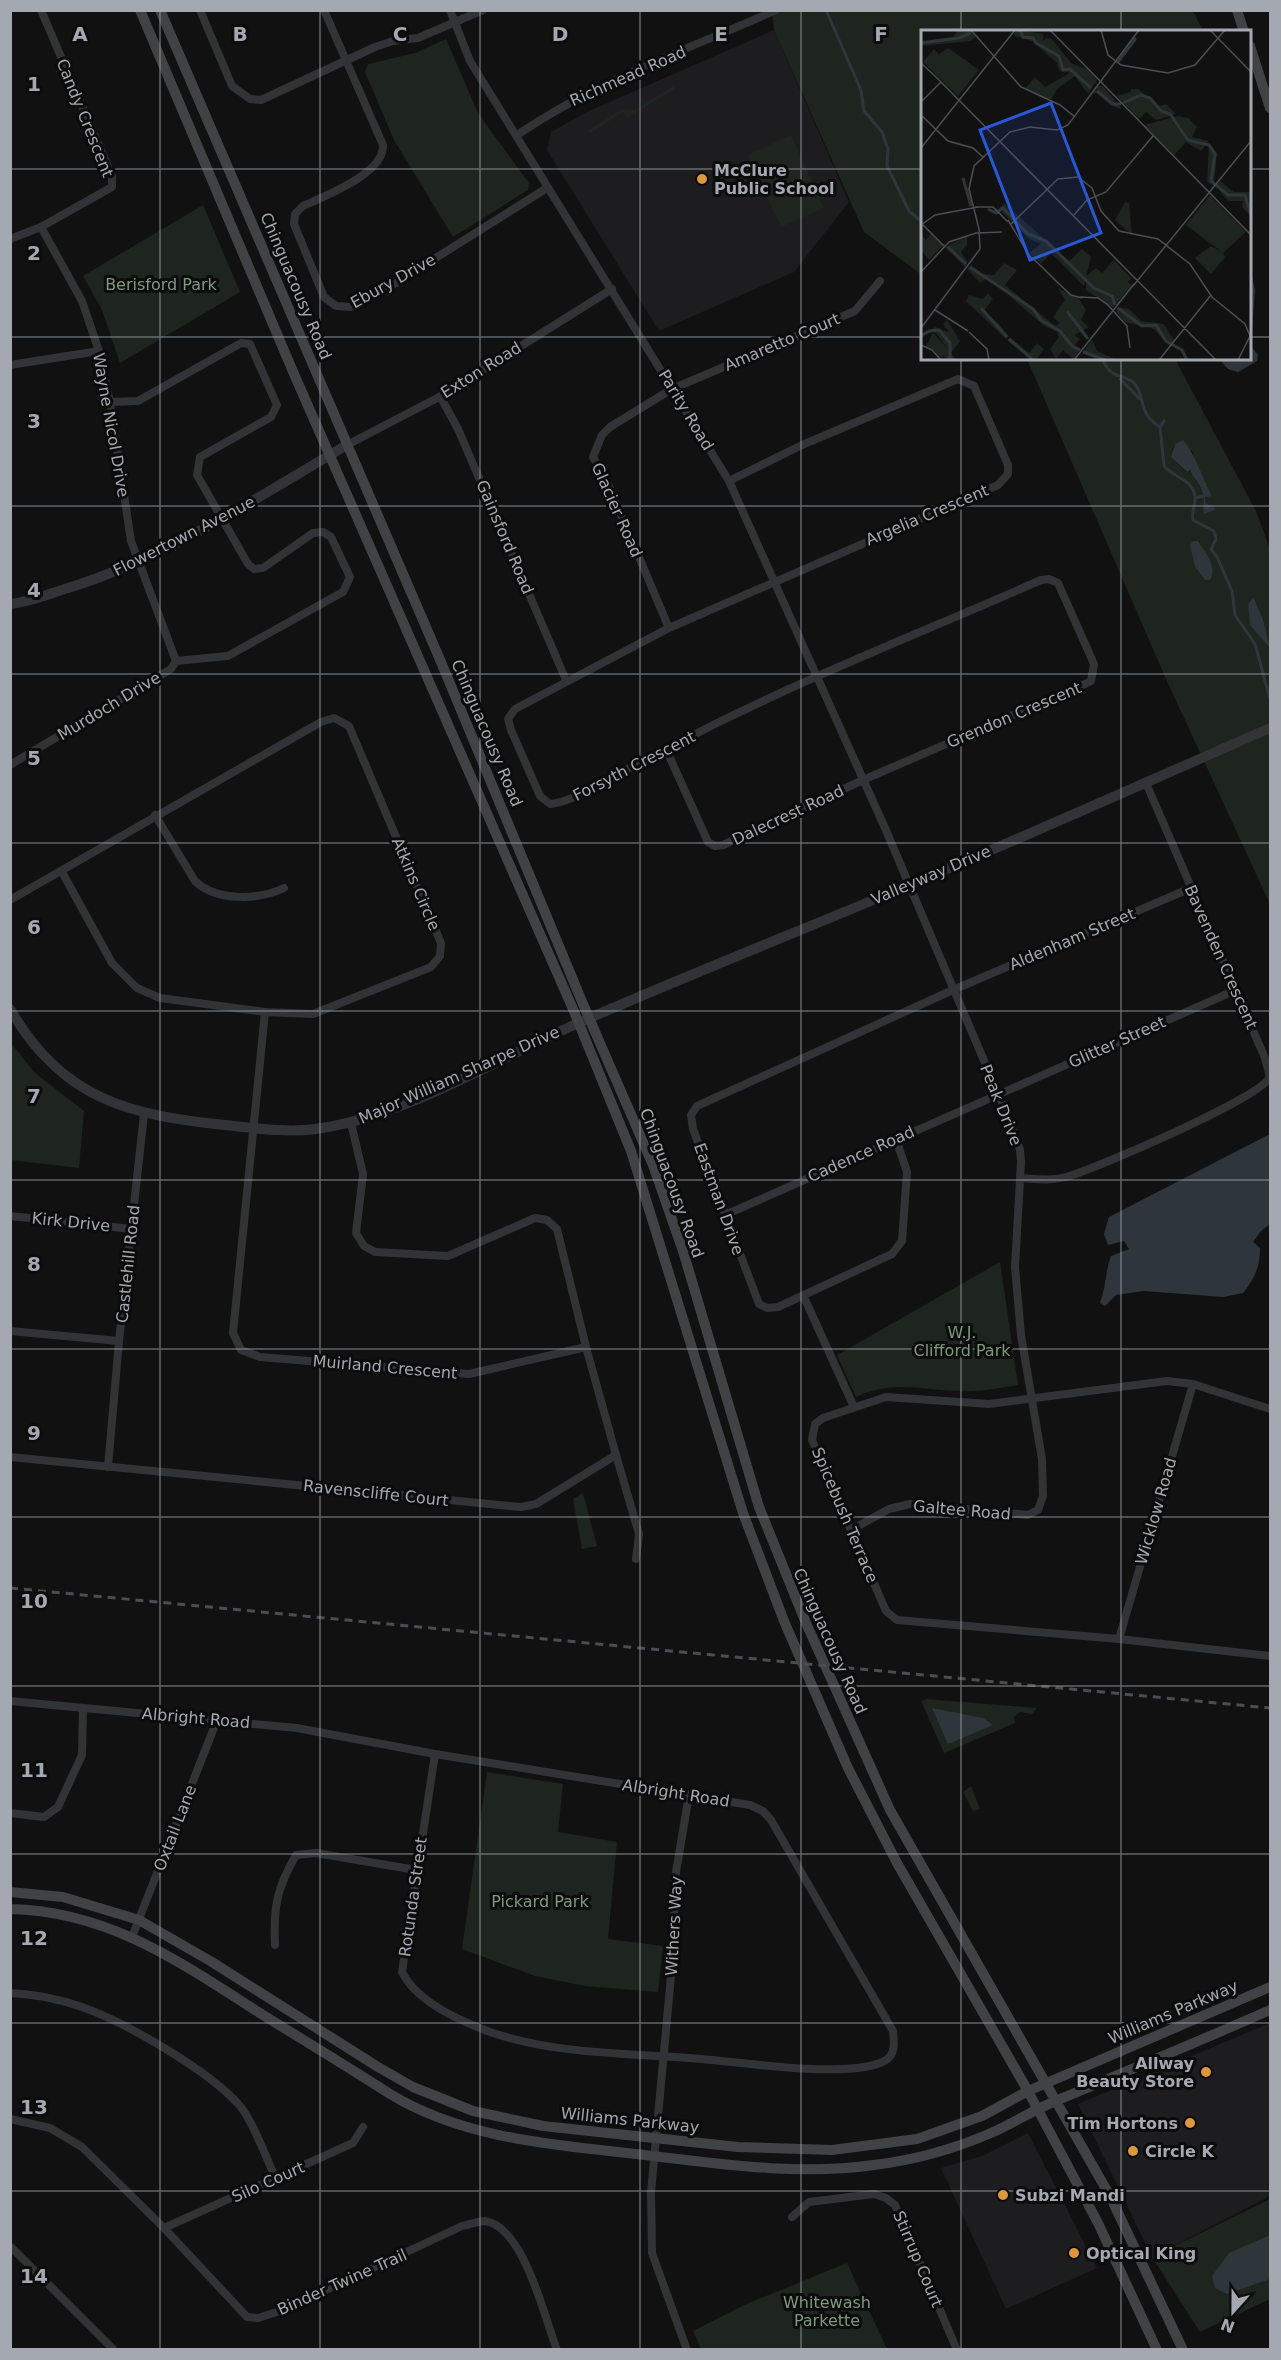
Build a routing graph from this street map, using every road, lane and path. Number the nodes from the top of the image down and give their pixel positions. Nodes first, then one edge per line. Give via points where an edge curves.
1 (41, 10) edge
2 (140, 10) edge
3 (160, 10) edge
4 (200, 10) edge
5 (324, 10) edge
6 (450, 10) edge
7 (483, 10) edge
8 (776, 10) edge
9 (1237, 10) edge
10 (455, 22) junction
11 (1243, 30) edge
12 (1251, 49) edge
13 (345, 61) junction
14 (1270, 108) edge
15 (518, 135) junction
16 (547, 188) junction
17 (41, 227) junction
18 (10, 239) edge
19 (880, 280) dead end
20 (612, 289) junction
21 (99, 351) junction
22 (10, 365) edge
23 (672, 389) junction
24 (440, 396) junction
25 (110, 402) junction
26 (346, 445) junction
27 (330, 455) junction
28 (729, 481) junction
29 (222, 520) junction
30 (139, 562) junction
31 (774, 582) junction
32 (10, 604) edge
33 (669, 628) junction
34 (176, 661) junction
35 (817, 677) junction
36 (566, 680) junction
37 (1270, 728) edge
38 (666, 749) junction
39 (11, 763) edge
40 (863, 780) junction
41 (1146, 783) junction
42 (155, 815) junction
43 (885, 828) joint
44 (62, 872) junction
45 (909, 885) junction
46 (284, 888) dead end
47 (1191, 888) junction
48 (10, 900) edge
49 (953, 990) junction
50 (1236, 990) junction
51 (10, 1009) edge
52 (265, 1012) junction
53 (590, 1018) junction
54 (578, 1023) junction
55 (998, 1095) junction
56 (144, 1114) junction
57 (351, 1123) junction
58 (253, 1128) junction
59 (896, 1138) junction
60 (1020, 1178) junction
61 (725, 1215) junction
62 (10, 1216) edge
63 (132, 1229) junction
64 (803, 1295) junction
65 (10, 1331) edge
66 (119, 1341) junction
67 (586, 1347) junction
68 (1193, 1384) junction
69 (1031, 1399) junction
70 (854, 1407) junction
71 (1270, 1409) edge
72 (616, 1455) junction
73 (10, 1456) edge
74 (108, 1467) junction
75 (851, 1530) junction
76 (636, 1559) dead end
77 (1119, 1639) junction
78 (1270, 1656) edge
79 (10, 1701) edge
80 (82, 1708) junction
81 (217, 1720) junction
82 (435, 1754) junction
83 (689, 1795) junction
84 (10, 1814) edge
85 (416, 1870) junction
86 (10, 1892) edge
87 (10, 1909) edge
88 (139, 1920) junction
89 (132, 1937) junction
90 (274, 1945) dead end
91 (1270, 1987) edge
92 (10, 1993) edge
93 (1270, 2010) edge
94 (664, 2058) junction
95 (1045, 2084) junction
96 (1028, 2091) junction
97 (1055, 2101) junction
98 (1036, 2110) junction
99 (10, 2119) edge
100 (363, 2127) dead end
101 (655, 2139) junction
102 (654, 2157) junction
103 (276, 2179) junction
104 (792, 2217) dead end
105 (164, 2228) junction
106 (10, 2246) edge
107 (114, 2349) edge
108 (556, 2349) edge
109 (685, 2349) edge
110 (957, 2349) edge
111 (1157, 2349) edge
112 (1183, 2349) edge

1 - 17 street, Candy Crescent via 112,176 112,186
2 - 27 main road, Chinguacousy Road
3 - 26 main road, Chinguacousy Road
4 - 13 street via 232,86 250,99 261,100
5 - 13 street, Ebury Drive
6 - 10 street, Parity Road
7 - 10 street
8 - 15 street, Richmead Road via 589,92 550,112
9 - 11 main road
10 - 13 street via 418,38 393,40
10 - 15 street, Parity Road via 470,61
12 - 14 main road
13 - 16 street, Ebury Drive via 383,152 373,168 295,214 294,224 329,303 343,308 367,298
15 - 16 street, Parity Road
16 - 20 street, Parity Road
17 - 18 street, Candy Crescent
17 - 21 street, Wayne Nicol Drive via 82,301
19 - 23 street, Amaretto Court via 855,311
20 - 23 street, Parity Road
20 - 24 street, Exton Road
21 - 22 street
21 - 25 street, Wayne Nicol Drive
23 - 28 street, Parity Road
23 - 33 street, Glacier Road via 610,427 593,456
24 - 26 street, Exton Road
24 - 36 street, Gainsford Road via 458,429
25 - 29 street via 138,401 241,342 250,344 277,405 271,417 200,457 197,475
25 - 30 street, Wayne Nicol Drive via 131,541
26 - 27 street, Flowertown Avenue
26 - 53 main road, Chinguacousy Road
27 - 29 street, Flowertown Avenue
27 - 54 main road, Chinguacousy Road
28 - 31 street, Parity Road
28 - 31 street, Argelia Crescent via 948,382 958,379 974,386 1008,465 1003,481
29 - 30 street, Flowertown Avenue
29 - 34 street via 254,569 263,568 313,533 323,532 331,537 350,577 343,592 228,656
30 - 32 street, Flowertown Avenue via 92,581
30 - 34 street, Murdoch Drive
31 - 33 street, Forsyth Crescent
31 - 35 street, Parity Road
33 - 36 street, Forsyth Crescent
34 - 39 street, Murdoch Drive via 171,669
35 - 38 street, Forsyth Crescent
35 - 40 street, Parity Road
35 - 40 street, Grendon Crescent via 1041,580 1053,580 1061,589 1094,664 1091,681
36 - 38 street, Forsyth Crescent via 515,709 508,719 543,800 563,803
37 - 41 street, Valleyway Drive
38 - 40 street, Dalecrest Road via 705,835 715,846
40 - 43 street, Parity Road
41 - 45 street, Valleyway Drive
41 - 47 street, Bavenden Crescent
42 - 44 street, Atkins Circle
42 - 46 street via 195,882 204,890 222,895 269,895
42 - 52 street, Atkins Circle via 321,723 334,718 349,726 441,943 440,956 431,966 313,1014
43 - 45 street, Peak Drive
44 - 48 street, Atkins Circle
44 - 52 street, Atkins Circle via 112,963 137,988 160,998
45 - 49 street, Peak Drive
45 - 53 street, Valleyway Drive
47 - 49 street, Aldenham Street
47 - 50 street, Bavenden Crescent
49 - 55 street, Peak Drive
49 - 61 street, Eastman Drive via 697,1106 691,1123
50 - 55 street, Glitter Street
50 - 60 street, Bavenden Crescent via 1270,1071 1265,1085 1225,1108 1073,1175 1044,1180
51 - 56 street, Major William Sharpe Drive via 52,1066 79,1088
52 - 58 street, Muirland Crescent
53 - 54 street, Major William Sharpe Drive
53 - 95 main road, Chinguacousy Road via 653,1165 683,1251 759,1507 806,1623 890,1810
54 - 57 street, Major William Sharpe Drive via 412,1100
54 - 96 main road, Chinguacousy Road via 639,1174 743,1513 784,1622 848,1768 897,1863
55 - 59 street, Cadence Road
55 - 60 street, Peak Drive via 1020,1150
56 - 58 street, Major William Sharpe Drive
56 - 63 street, Castlehill Road
57 - 58 street, Major William Sharpe Drive via 310,1130
57 - 67 street via 363,1174 356,1233 364,1246 375,1252 448,1256 535,1218 547,1220 557,1229
58 - 67 street, Muirland Crescent via 233,1333 241,1350 260,1357 470,1374
59 - 61 street, Cadence Road
59 - 64 street, Eastman Drive via 907,1177 898,1248
60 - 69 street, Peak Drive via 1015,1267
61 - 64 street, Eastman Drive via 759,1304 772,1308
62 - 63 street, Kirk Drive
63 - 66 street, Castlehill Road
64 - 70 street
65 - 66 street, Castlehill Road
66 - 74 street
67 - 72 street
68 - 69 street, Spicebush Terrace via 1167,1381
68 - 71 street, Spicebush Terrace
68 - 77 street, Wicklow Road
69 - 70 street, Spicebush Terrace via 969,1404 886,1397
69 - 75 street, Galtee Road via 1042,1459 1043,1496 1038,1510 1028,1515 909,1504 889,1509
70 - 75 street, Spicebush Terrace via 823,1418 812,1432
72 - 74 street, Ravenscliffe Court via 536,1504 521,1507
72 - 76 street via 639,1534
73 - 74 street, Ravenscliffe Court
75 - 77 street, Spicebush Terrace via 886,1611 897,1620
77 - 78 street, Spicebush Terrace
79 - 80 street, Albright Road
80 - 81 street, Albright Road
80 - 84 street via 82,1755 58,1807 44,1817
81 - 82 street, Albright Road via 297,1728
81 - 88 street, Oxtail Lane
82 - 83 street, Albright Road
82 - 85 street, Rotunda Street
83 - 94 street, Withers Way via 676,1872
83 - 94 street, Albright Road via 750,1805 771,1820 893,2031 894,2042 887,2060 838,2068 803,2069
85 - 90 street via 316,1853 296,1855 275,1903
85 - 94 street, Rotunda Street via 402,1972 415,1992 428,2002 489,2031 520,2040
86 - 88 main road, Williams Parkway via 63,1897
87 - 89 main road, Williams Parkway via 66,1917
88 - 89 street, Oxtail Lane
88 - 101 main road, Williams Parkway via 378,2067 442,2100 503,2119
89 - 102 main road, Williams Parkway via 157,1948 419,2108 498,2135
91 - 95 main road, Williams Parkway
92 - 103 street via 33,1994 83,2007 196,2068 242,2108
93 - 97 main road, Williams Parkway
94 - 101 street, Withers Way
95 - 96 main road, Williams Parkway
95 - 97 main road, Chinguacousy Road
96 - 98 main road, Chinguacousy Road
96 - 101 main road, Williams Parkway via 953,2128 876,2146 788,2150
97 - 98 main road, Williams Parkway
97 - 112 main road, Chinguacousy Road via 1110,2196
98 - 102 main road, Williams Parkway via 955,2148 871,2166 798,2169
98 - 111 main road, Chinguacousy Road via 1098,2223
99 - 105 street, Binder Twine Trail via 50,2128 82,2147
100 - 103 street, Silo Court via 353,2143
101 - 102 street, Withers Way
102 - 109 street, Withers Way via 652,2253
103 - 105 street, Silo Court
104 - 110 street, Stirrup Court via 809,2202 874,2194 895,2205
105 - 108 street, Binder Twine Trail via 247,2317 258,2318 462,2226 484,2221 504,2229 519,2248
106 - 107 street

